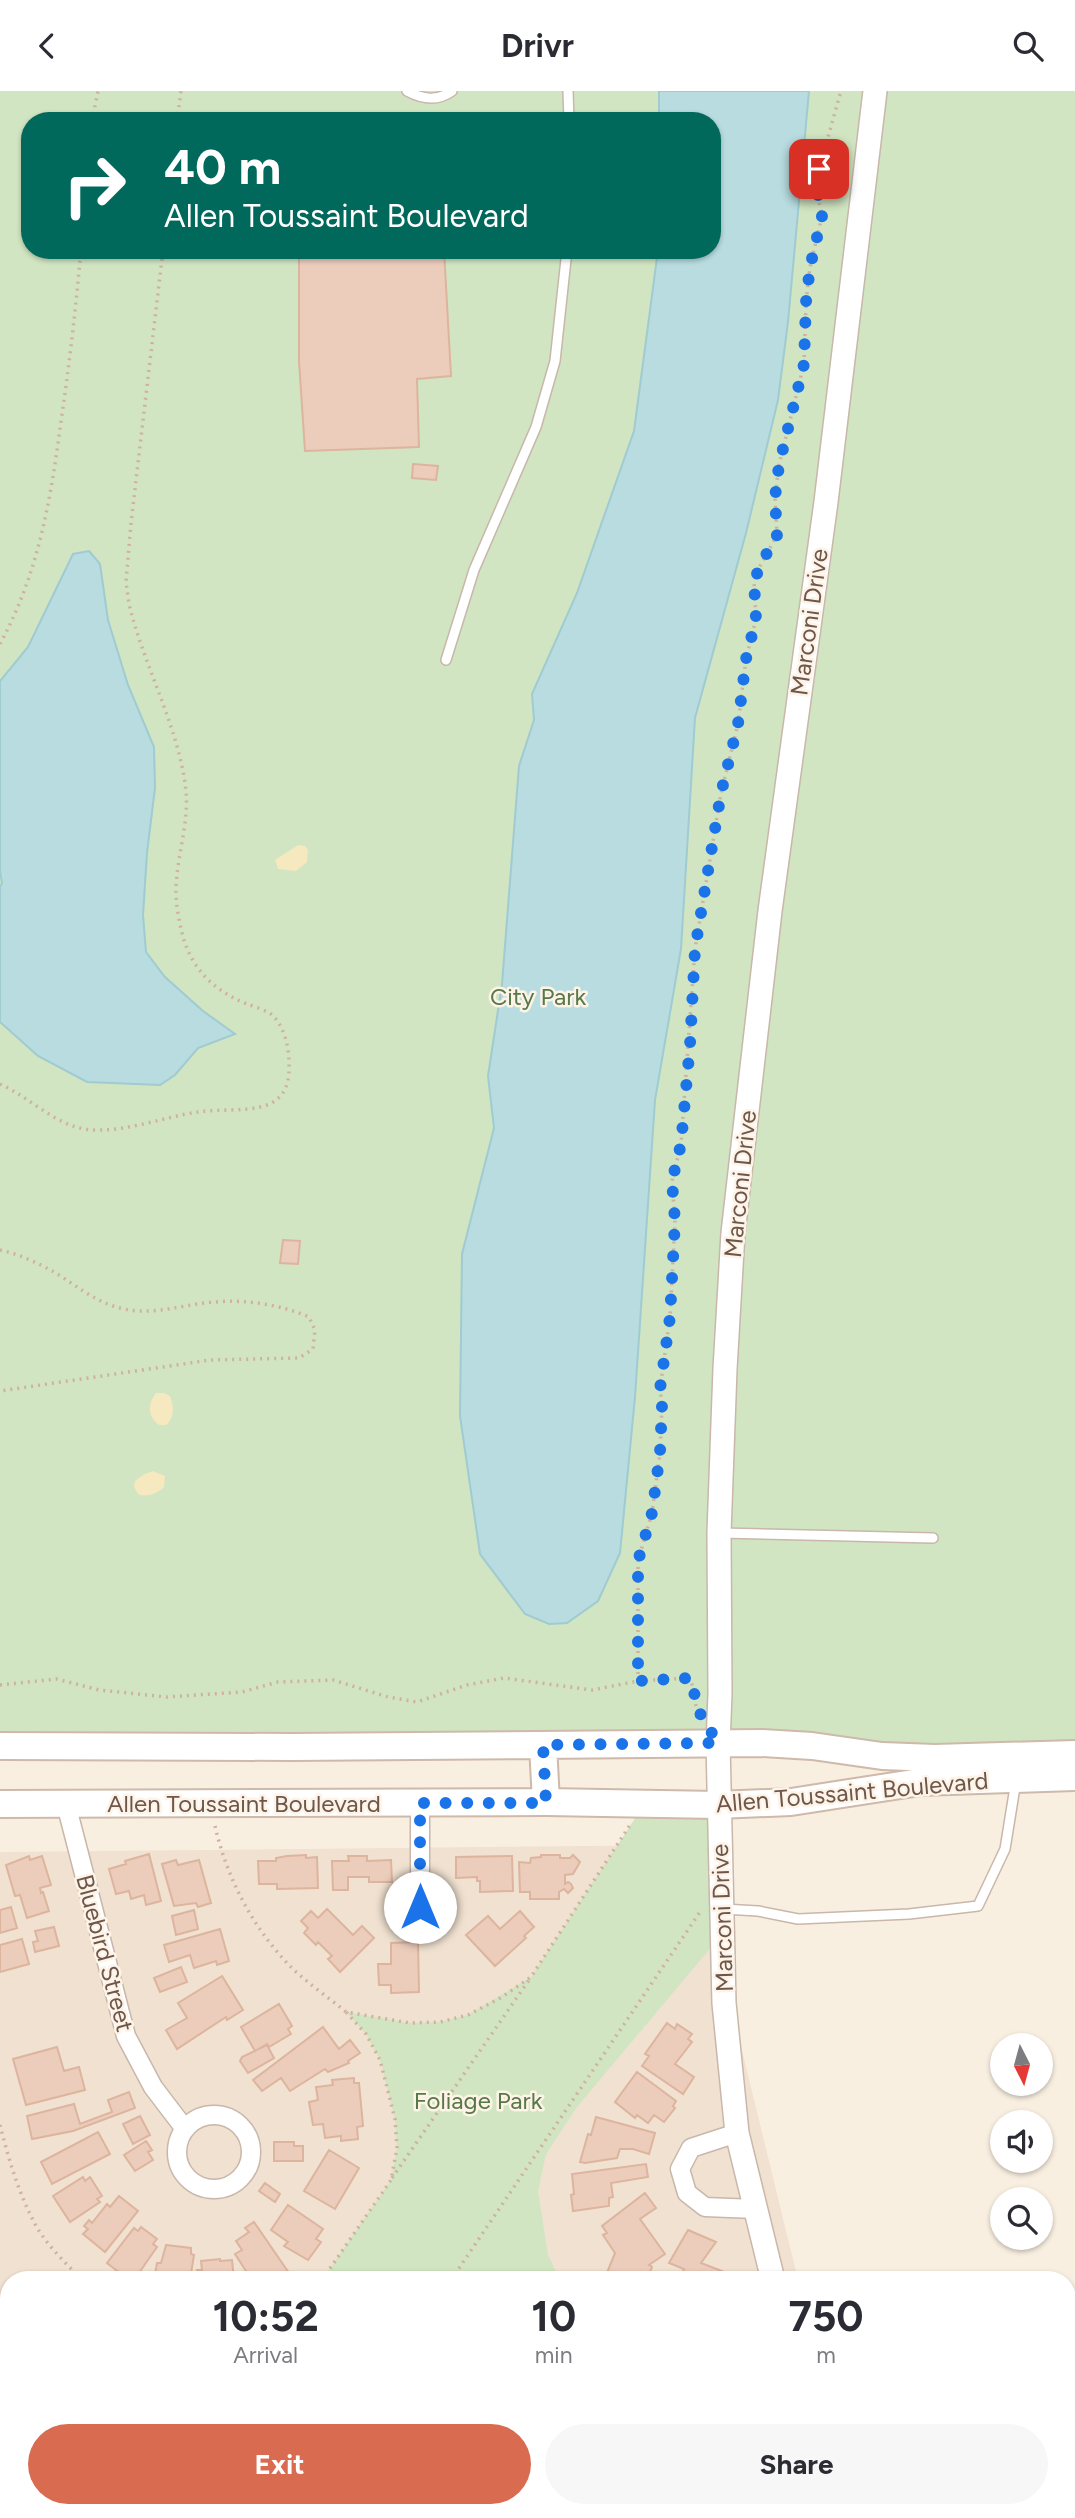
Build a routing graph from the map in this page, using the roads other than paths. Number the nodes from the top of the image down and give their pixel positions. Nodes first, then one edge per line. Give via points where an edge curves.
1 (407, 91) edge
2 (452, 91) edge
3 (568, 91) edge
4 (875, 91) edge
5 (569, 112) edge
6 (566, 259) edge
7 (446, 660) dead end
8 (719, 1533) junction
9 (933, 1538) dead end
10 (718, 1743) junction
11 (543, 1745) junction
12 (0, 1746) edge
13 (1075, 1754) edge
14 (1075, 1777) edge
15 (1016, 1779) junction
16 (420, 1803) junction
17 (546, 1803) junction
18 (0, 1804) edge
19 (66, 1804) junction
20 (718, 1805) junction
21 (420, 1907) dead end
22 (722, 1909) junction
23 (185, 2129) junction
24 (737, 2133) junction
25 (755, 2209) junction
26 (771, 2271) edge

1 - 2 lane via 431,99
3 - 5 lane
4 - 8 street, Marconi Drive via 733,1233
6 - 7 lane via 555,361 539,418 474,570
8 - 9 lane
8 - 10 street, Marconi Drive
10 - 11 main road, Allen Toussaint Boulevard
10 - 13 main road, Allen Toussaint Boulevard via 935,1758
10 - 20 street, Marconi Drive
11 - 12 main road, Allen Toussaint Boulevard
11 - 17 main road
14 - 15 main road, Allen Toussaint Boulevard
15 - 20 main road, Allen Toussaint Boulevard via 919,1782 791,1803
15 - 22 lane via 1005,1849 978,1906 797,1919
16 - 17 main road, Allen Toussaint Boulevard
16 - 19 main road, Allen Toussaint Boulevard
16 - 21 street
17 - 20 main road, Allen Toussaint Boulevard
18 - 19 main road, Allen Toussaint Boulevard
19 - 23 street, Bluebird Street via 126,2036 153,2087
20 - 22 street, Marconi Drive
22 - 24 street, Marconi Drive via 724,2003
23 - 23 street via 177,2158 188,2179 210,2190 234,2185 243,2177 252,2153 245,2130 236,2121 211,2115
24 - 25 street, Marconi Drive
24 - 25 street via 691,2148 680,2169 687,2193 705,2207
25 - 26 street, Marconi Drive

